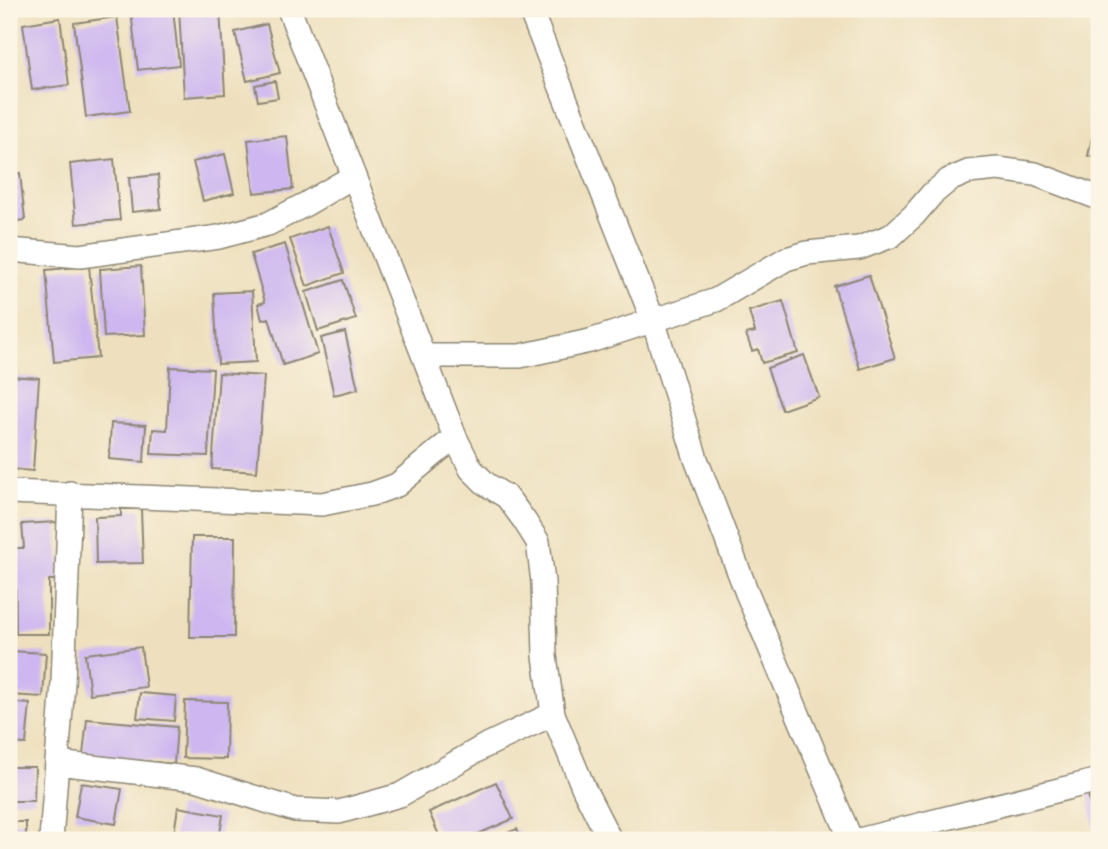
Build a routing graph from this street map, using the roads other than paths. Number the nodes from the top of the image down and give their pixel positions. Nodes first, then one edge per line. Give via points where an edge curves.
1 (289, 9) edge
2 (530, 9) edge
3 (354, 176) junction
4 (1099, 198) edge
5 (9, 250) edge
6 (653, 320) junction
7 (424, 356) junction
8 (456, 437) junction
9 (9, 492) edge
10 (70, 493) junction
11 (553, 713) junction
12 (57, 763) junction
13 (1099, 780) edge
14 (51, 840) edge
15 (610, 840) edge
16 (851, 840) edge
17 (859, 840) edge

1 - 3 street
2 - 6 street
3 - 5 street via 268,224 219,237 80,256
3 - 7 street
4 - 6 street via 1035,174 998,169 968,172 932,194 891,236 859,248 786,259 716,300
6 - 7 street via 590,341 520,356
6 - 16 street via 696,459 747,593
7 - 8 street
8 - 10 street via 397,485 322,504
8 - 11 street via 471,469 507,497 538,542
9 - 10 street
10 - 12 street
11 - 12 street via 400,795 339,812 295,810 196,779
11 - 15 street
12 - 14 street
13 - 17 street

